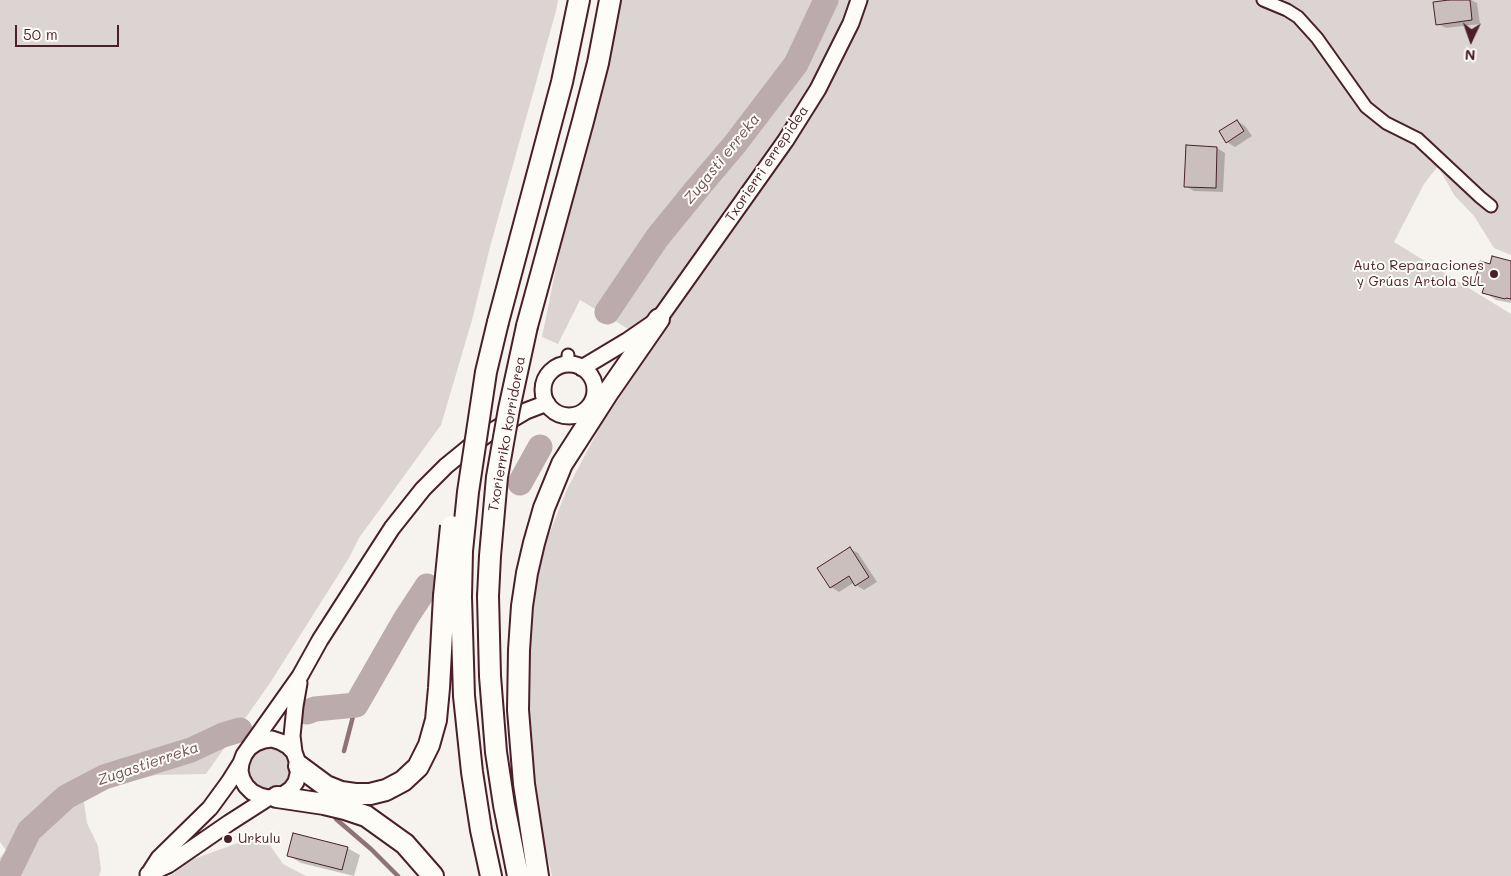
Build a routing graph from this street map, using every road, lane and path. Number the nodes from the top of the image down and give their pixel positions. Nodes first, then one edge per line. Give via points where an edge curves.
1 (579, 0) edge
2 (610, 0) edge
3 (859, 0) edge
4 (1263, 0) edge
5 (1491, 206) dead end
6 (659, 319) junction
7 (639, 348) junction
8 (573, 362) junction
9 (595, 388) junction
10 (547, 403) junction
11 (574, 416) junction
12 (562, 464) junction
13 (452, 597) junction
14 (300, 676) junction
15 (249, 748) junction
16 (296, 759) junction
17 (241, 763) junction
18 (272, 797) junction
19 (147, 874) edge
20 (433, 876) edge
21 (491, 876) edge
22 (518, 876) edge
23 (538, 876) edge

1 - 13 highway, bridge via 562,82 486,372 471,408 456,480
2 - 22 highway, Txorierriko korridorea, bridge via 598,63 527,326 497,477 488,596 490,676 496,752
3 - 6 main road, Txorierri errepidea via 818,89 786,140
4 - 5 street via 1298,17 1366,107 1386,123 1418,139
6 - 7 highway
6 - 8 main road via 627,341
7 - 9 main road
7 - 12 highway
8 - 9 main road via 592,376
8 - 10 main road via 560,366 546,378 543,386
9 - 11 main road via 595,396 588,409
10 - 11 main road via 558,414
10 - 14 main road via 526,411 489,433 446,466 423,489 392,528
11 - 12 highway
12 - 23 highway via 534,543 522,606 519,650 518,710 524,784
13 - 16 highway via 436,720 418,767 386,790 355,794 326,786
13 - 21 highway via 472,772
14 - 15 main road
14 - 16 main road via 292,736
15 - 16 main road via 272,739 288,746
15 - 17 main road
16 - 18 main road via 296,782 284,794
17 - 18 main road via 240,771 246,786 260,796
17 - 19 main road via 210,808
18 - 19 main road via 168,866
18 - 20 highway via 324,804 366,816 405,844

